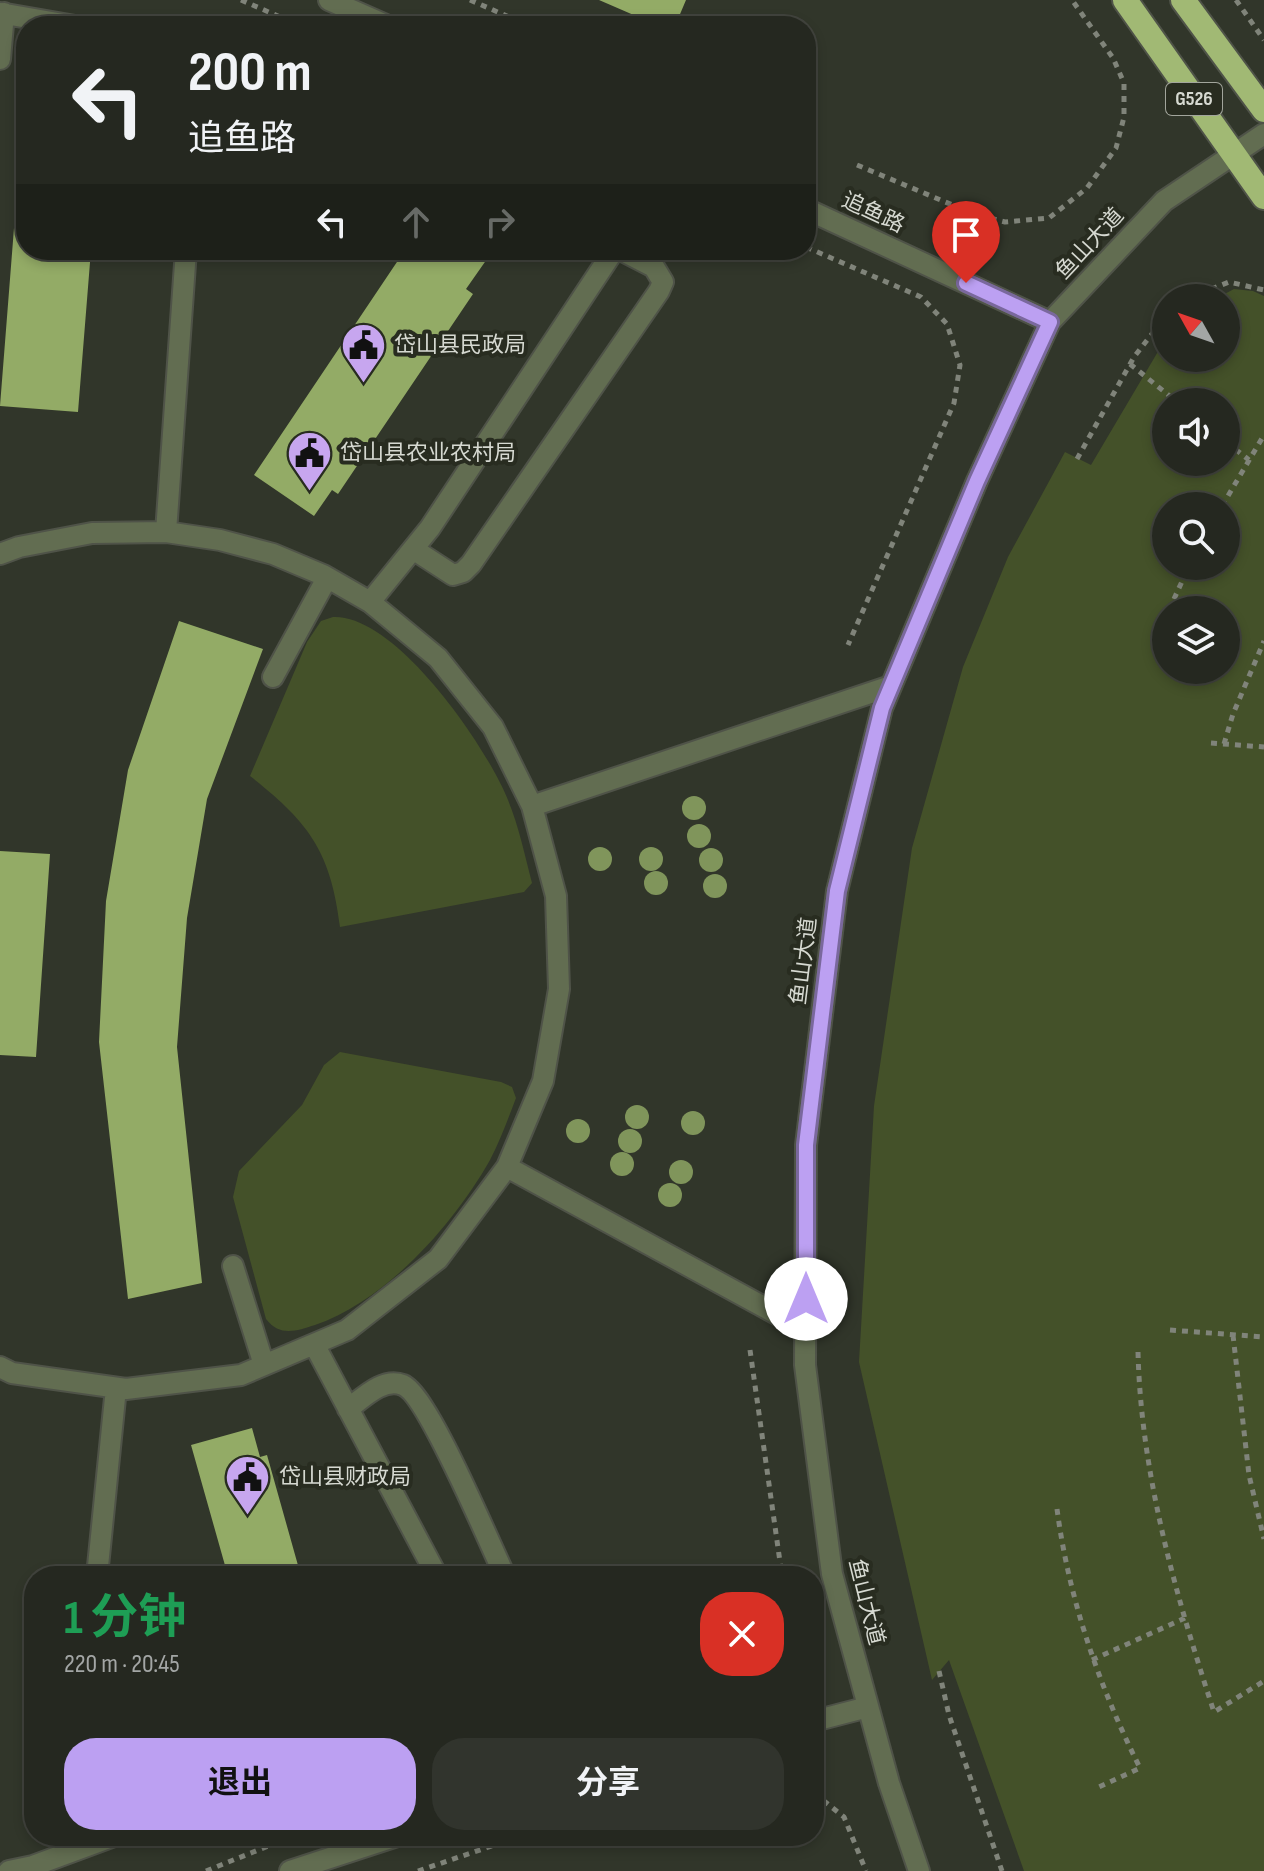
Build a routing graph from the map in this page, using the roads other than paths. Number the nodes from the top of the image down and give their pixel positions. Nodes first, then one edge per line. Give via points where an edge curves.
1 (329, 0) edge
2 (1125, 0) edge
3 (1183, 0) edge
4 (2, 13) edge
5 (365, 16) edge
6 (0, 59) edge
7 (1264, 110) edge
8 (1264, 134) edge
9 (1232, 155) junction
10 (1264, 197) edge
11 (816, 214) edge
12 (185, 260) edge
13 (607, 260) edge
14 (640, 260) edge
15 (1050, 322) junction
16 (166, 532) junction
17 (413, 549) junction
18 (0, 554) edge
19 (327, 578) junction
20 (370, 602) junction
21 (273, 677) dead end
22 (891, 686) junction
23 (532, 806) junction
24 (507, 1167) junction
25 (233, 1266) dead end
26 (806, 1330) junction
27 (314, 1344) junction
28 (264, 1365) junction
29 (0, 1367) edge
30 (116, 1388) junction
31 (348, 1409) junction
32 (98, 1566) edge
33 (432, 1566) edge
34 (500, 1566) edge
35 (868, 1707) junction
36 (824, 1718) edge
37 (65, 1846) edge
38 (366, 1846) edge
39 (9, 1871) edge
40 (290, 1871) edge
41 (919, 1871) edge

1 - 5 street
2 - 9 highway, G526
3 - 7 highway, G526
4 - 6 street
8 - 9 street, 鱼山大道
9 - 10 highway, G526
9 - 15 street, 鱼山大道 via 1164,201
11 - 15 street, 追鱼路
12 - 16 street
13 - 17 street
14 - 17 street via 654,267 663,282 659,291 471,564 453,575
15 - 22 street, 鱼山大道
16 - 18 street via 92,533
16 - 19 street via 273,554
17 - 20 street
19 - 20 street
19 - 21 street
20 - 23 street via 438,658 493,727
22 - 23 street
22 - 26 street, 鱼山大道 via 837,891 806,1145
23 - 24 street via 556,896 559,989 543,1081
24 - 26 street
24 - 27 street via 438,1259 347,1330
25 - 28 street
26 - 35 street, 鱼山大道 via 805,1365 832,1574
27 - 28 street
27 - 31 street
28 - 30 street via 241,1375
29 - 30 street
30 - 32 street
31 - 33 street
31 - 34 street via 389,1382 415,1393
35 - 36 street
35 - 41 street, 鱼山大道
37 - 39 street
38 - 40 street

